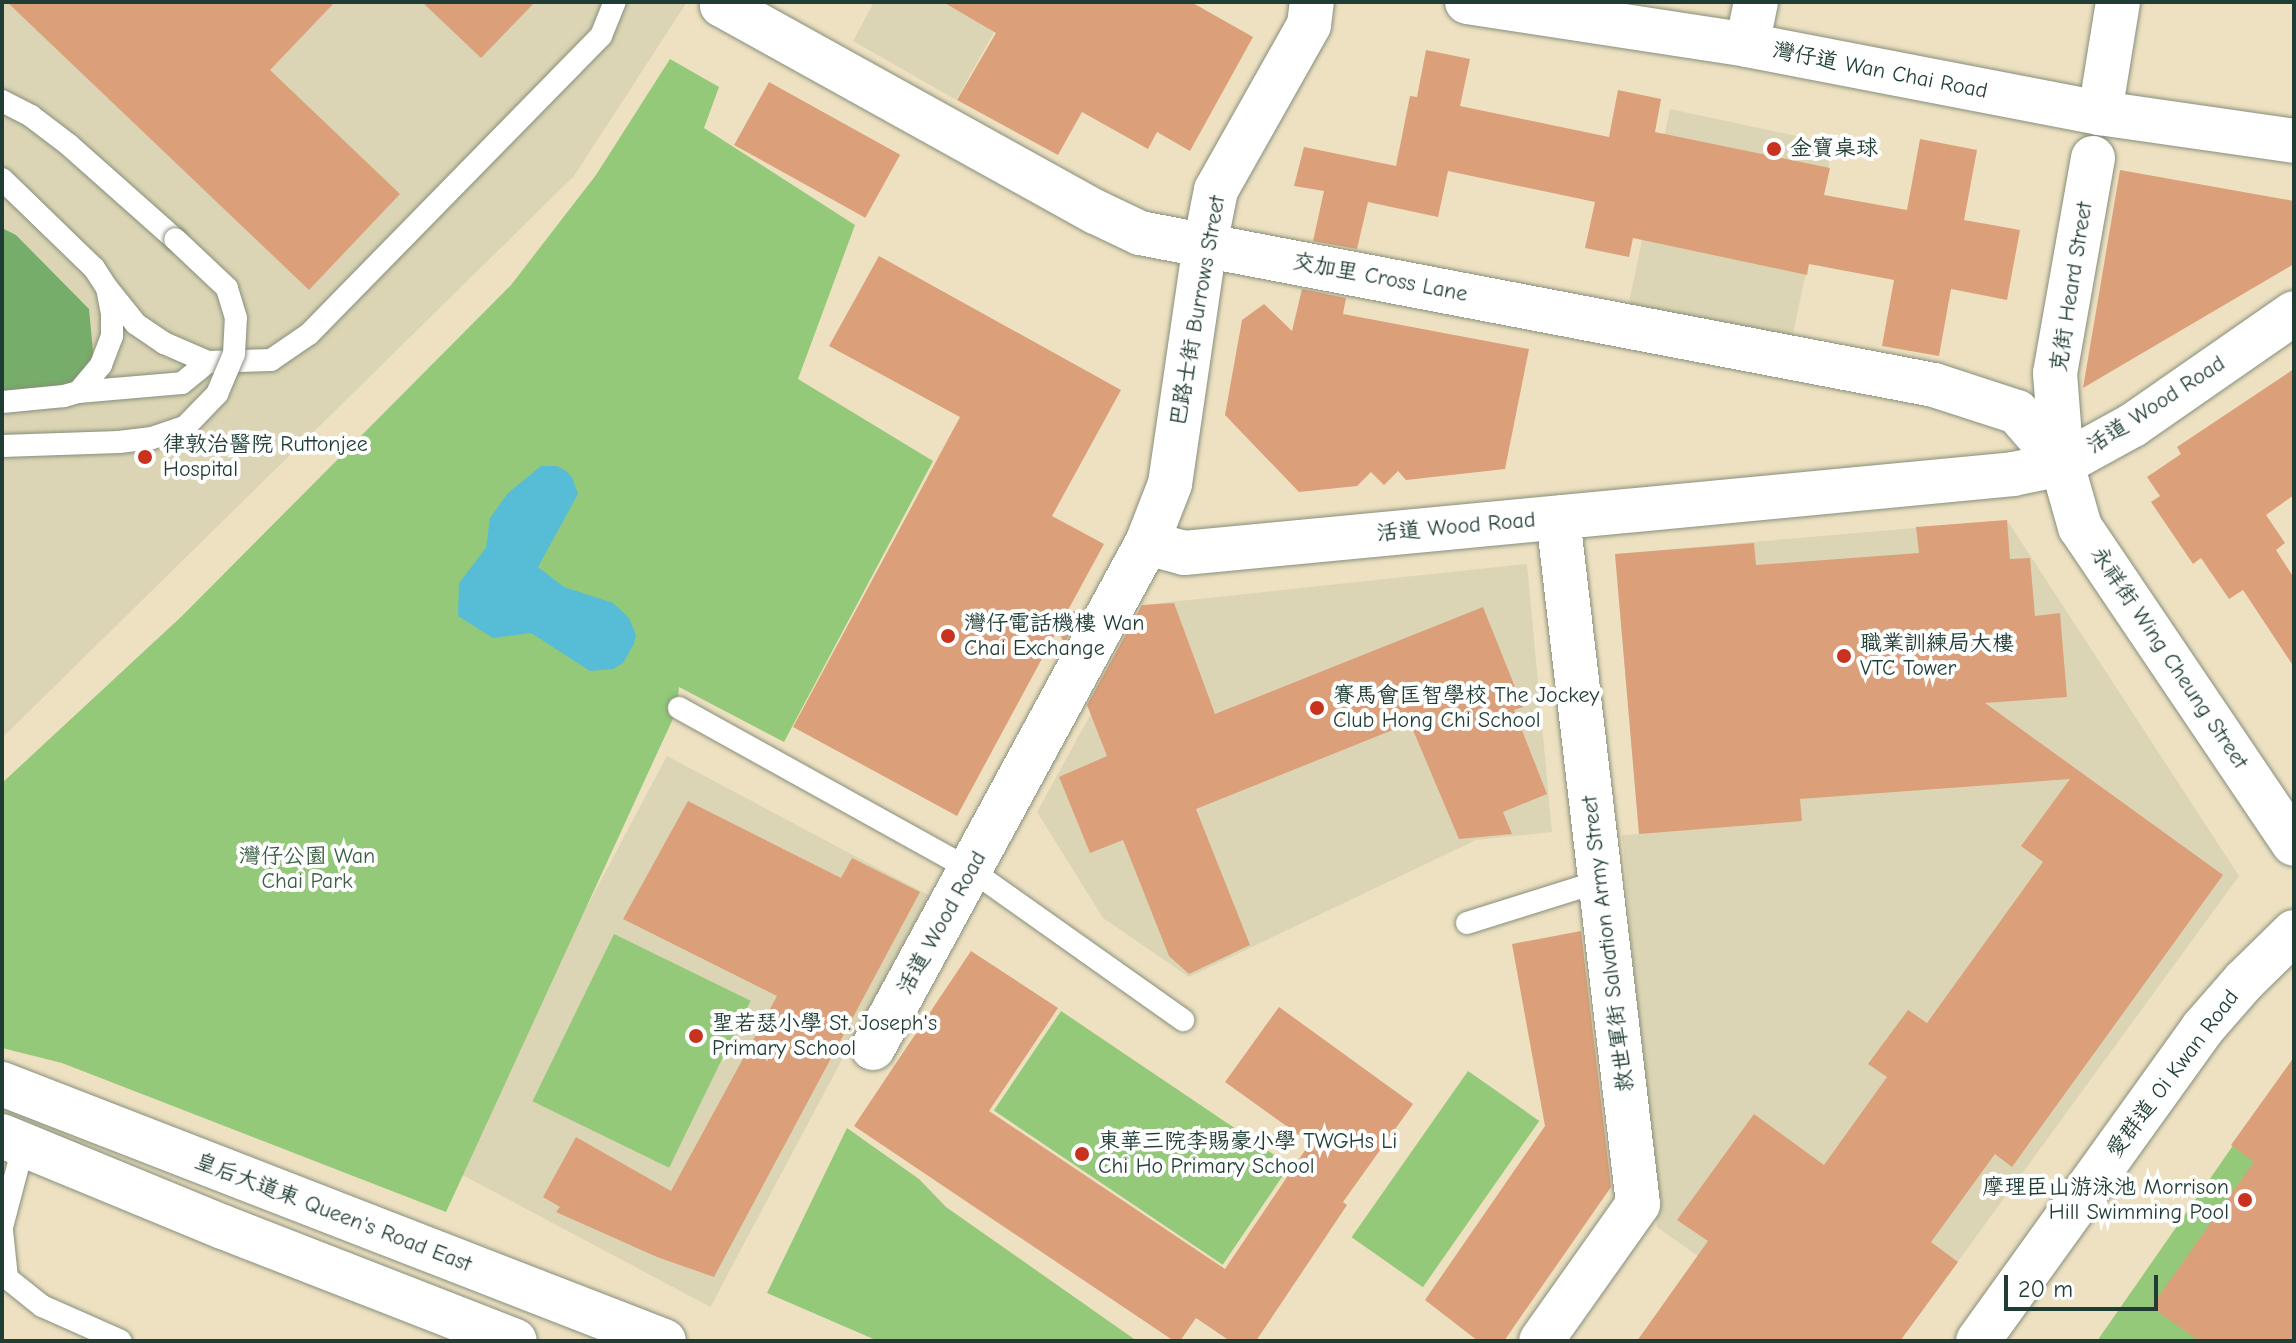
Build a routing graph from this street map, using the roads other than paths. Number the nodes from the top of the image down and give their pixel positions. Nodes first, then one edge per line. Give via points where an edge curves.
1 (615, 2) edge
2 (1312, 2) edge
3 (1469, 2) edge
4 (1756, 2) edge
5 (2118, 2) edge
6 (722, 4) edge
7 (1747, 45) junction
8 (2, 101) edge
9 (2100, 113) junction
10 (2294, 141) edge
11 (2093, 158) dead end
12 (2, 179) edge
13 (1205, 245) junction
14 (107, 288) junction
15 (2294, 313) edge
16 (208, 362) junction
17 (78, 392) junction
18 (2, 402) edge
19 (2, 446) edge
20 (2062, 464) junction
21 (1558, 518) junction
22 (1147, 543) junction
23 (679, 708) dead end
24 (2294, 844) edge
25 (971, 870) junction
26 (1601, 881) junction
27 (1467, 923) dead end
28 (2294, 932) edge
29 (1183, 1020) dead end
30 (873, 1048) dead end
31 (2, 1084) edge
32 (13, 1140) edge
33 (2, 1229) edge
34 (121, 1341) edge
35 (515, 1341) edge
36 (664, 1341) edge
37 (1541, 1341) edge
38 (1978, 1341) edge

1 - 16 lane via 601,36 309,334 271,360
2 - 13 street, 巴路士街 Burrows Street via 1309,25 1216,190
3 - 7 street, 灣仔道 Wan Chai Road
4 - 7 street
5 - 9 street
6 - 13 street, 交加里 Cross Lane via 1096,212 1140,233
7 - 9 street, 灣仔道 Wan Chai Road
8 - 19 lane, bridge via 69,145 175,239 227,288 236,318 234,354 217,394 186,426 152,438
9 - 10 street, 灣仔道 Wan Chai Road
11 - 20 street, 克街 Heard Street via 2055,373
12 - 14 lane via 94,268
13 - 20 street, 交加里 Cross Lane via 1934,385 2017,412
13 - 22 street, 巴路士街 Burrows Street via 1170,484
14 - 16 lane via 136,324
14 - 17 lane via 112,336 101,365
15 - 20 street, 活道 Wood Road via 2133,425
16 - 17 lane via 182,383
17 - 18 lane
20 - 21 street, 活道 Wood Road via 2013,474
20 - 24 street, 永祥街 Wing Cheung Street via 2080,527
21 - 22 street, 活道 Wood Road via 1184,553
21 - 26 street, 救世軍街 Salvation Army Street
22 - 25 street, 活道 Wood Road
23 - 25 lane
25 - 29 lane
25 - 30 street, 活道 Wood Road
26 - 27 lane
26 - 37 street, 救世軍街 Salvation Army Street via 1638,1204
28 - 38 street, 愛群道 Oi Kwan Road via 2202,1029
31 - 36 street, 皇后大道東 Queen's Road East
32 - 33 lane
32 - 35 street
33 - 34 lane via 7,1278 42,1306

